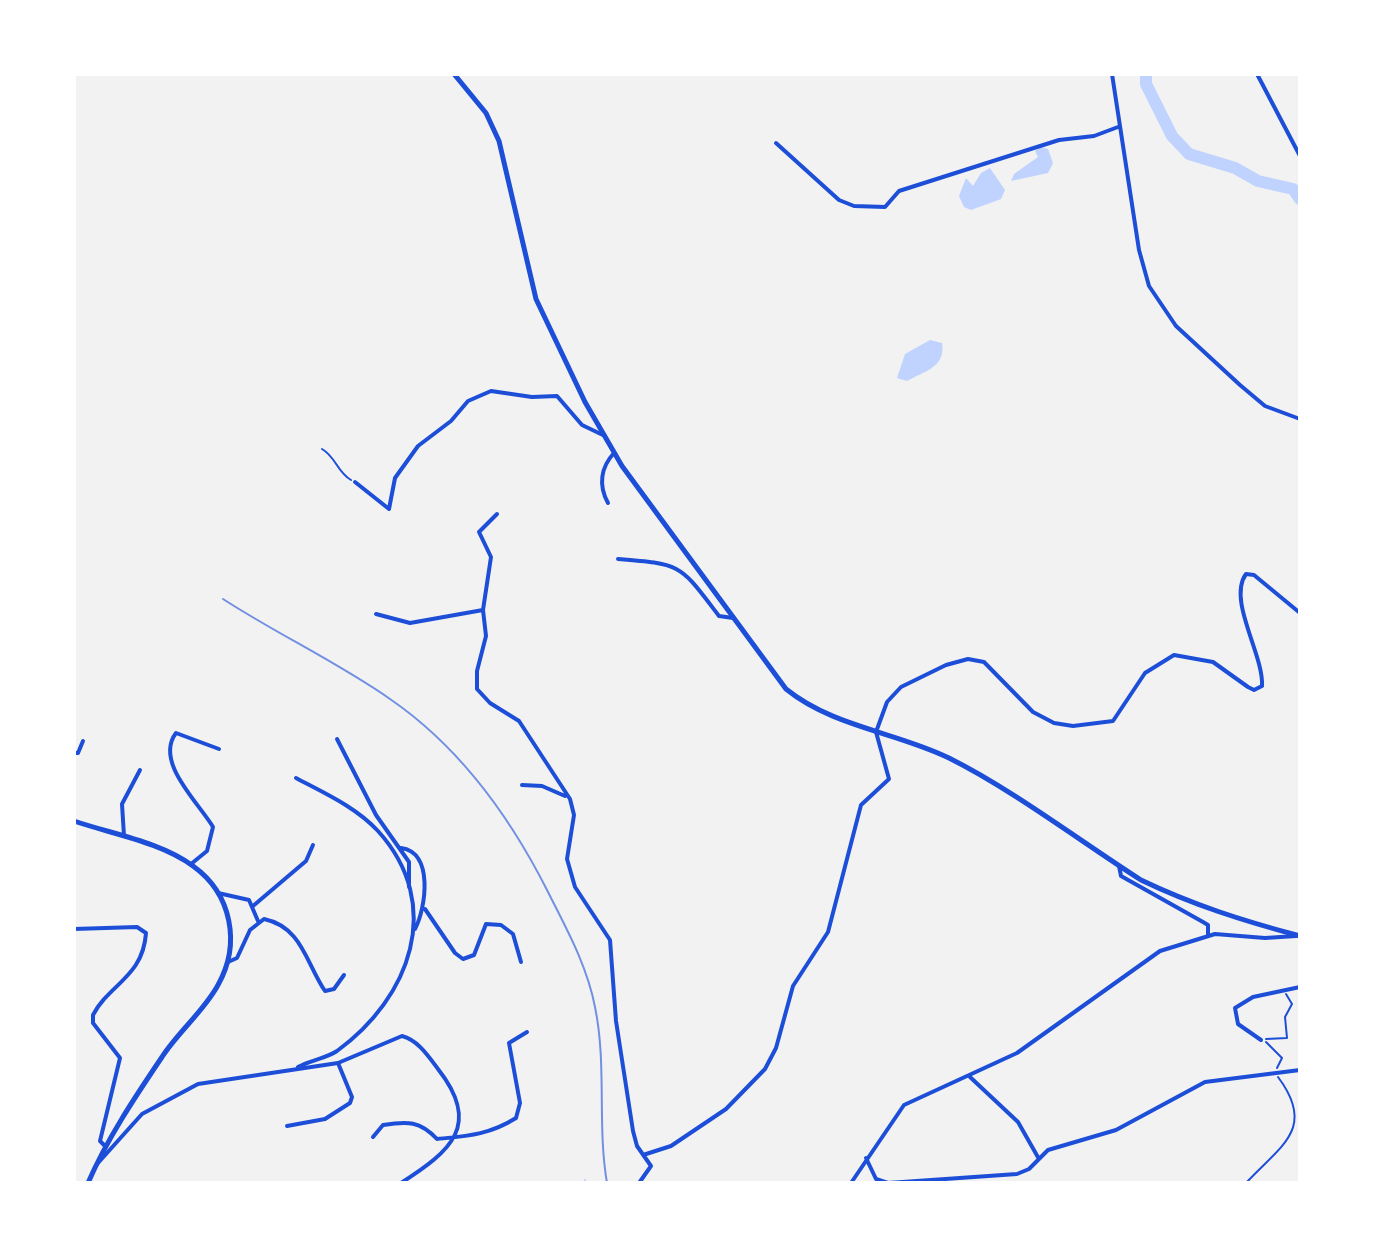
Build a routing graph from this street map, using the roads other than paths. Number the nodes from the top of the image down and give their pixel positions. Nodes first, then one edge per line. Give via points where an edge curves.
1 (454, 74) edge
2 (1112, 74) edge
3 (1257, 74) edge
4 (1118, 127) junction
5 (776, 143) dead end
6 (1300, 156) edge
7 (1300, 419) edge
8 (605, 436) junction
9 (614, 453) junction
10 (355, 482) road end
11 (608, 503) dead end
12 (497, 514) dead end
13 (618, 559) dead end
14 (483, 610) junction
15 (1300, 613) edge
16 (376, 614) dead end
17 (733, 618) junction
18 (876, 732) junction
19 (337, 739) dead end
20 (83, 741) dead end
21 (219, 749) dead end
22 (74, 753) edge
23 (140, 770) dead end
24 (296, 778) dead end
25 (522, 785) dead end
26 (570, 799) junction
27 (74, 821) edge
28 (124, 838) junction
29 (313, 845) dead end
30 (400, 847) junction
31 (191, 864) junction
32 (1119, 866) junction
33 (408, 889) junction
34 (218, 893) junction
35 (253, 906) junction
36 (425, 909) junction
37 (258, 921) junction
38 (74, 929) edge
39 (414, 931) junction
40 (1208, 936) junction
41 (1300, 936) edge
42 (228, 962) junction
43 (521, 962) dead end
44 (344, 975) dead end
45 (1300, 987) edge
46 (527, 1032) dead end
47 (1261, 1040) road end
48 (338, 1063) junction
49 (296, 1069) junction
50 (1300, 1070) edge
51 (970, 1077) junction
52 (287, 1126) dead end
53 (456, 1135) junction
54 (373, 1137) dead end
55 (106, 1147) junction
56 (643, 1155) junction
57 (866, 1158) junction
58 (1039, 1159) junction
59 (96, 1164) junction
60 (88, 1183) edge
61 (401, 1183) edge
62 (639, 1183) edge
63 (851, 1183) edge

1 - 8 street via 486,113 499,141 536,299
2 - 4 street
3 - 6 street
4 - 5 street via 1059,140 899,191 885,207 839,200
4 - 7 street via 1139,250 1154,295 1176,326 1240,385 1265,406
8 - 9 street
8 - 10 street via 582,425 557,396 485,392 418,446 395,478 389,509
9 - 11 street via 605,463 601,487
9 - 17 street
12 - 14 street via 479,532 491,557
13 - 17 street via 675,565 719,616
14 - 16 street via 410,623
14 - 26 street via 486,636 477,689 519,721
15 - 18 street via 1254,575 1242,577 1241,606 1263,682 1254,690 1213,662 1174,655 1145,673 1113,721 1064,726 1033,712 991,667 968,659 894,692
17 - 18 street via 775,677 800,700
18 - 32 street via 972,770
18 - 56 street via 889,779 861,805 828,932 793,986 765,1069 726,1109 671,1146
19 - 30 street via 376,815
20 - 22 street
21 - 31 street via 176,733 170,743 177,775 213,827 207,851
23 - 28 street via 122,804
24 - 33 street via 376,828 402,863
25 - 26 street via 548,788
26 - 56 street via 574,815 567,859 575,887 610,940 616,1021 633,1131
27 - 28 street
28 - 31 street
29 - 35 street via 306,861
30 - 33 street via 410,868
30 - 36 street via 419,859
31 - 34 street
32 - 40 street via 1121,876 1208,925
32 - 41 street via 1209,911
33 - 39 street
34 - 35 street via 239,896
34 - 42 street via 230,928
35 - 37 street
36 - 39 street
36 - 43 street via 463,959 474,955 486,924 494,923 513,934
37 - 42 street via 237,958
37 - 44 street via 276,921 295,934 325,991 334,989
38 - 55 street via 137,927 146,933 130,976 93,1015 93,1023 120,1058 100,1141
39 - 49 street via 406,968 378,1015 333,1053
40 - 41 street
40 - 51 street via 1160,951 1017,1053
42 - 55 street via 217,988 162,1057
45 - 47 street via 1243,1000 1235,1008 1238,1024
46 - 53 street via 509,1043 519,1114 484,1135
48 - 49 street
48 - 52 street via 350,1103 325,1119
48 - 53 street via 402,1036 411,1039 458,1097
49 - 59 street via 217,1079 174,1095 142,1114
50 - 58 street via 1205,1082 1131,1123 1054,1148
51 - 57 street via 904,1105
51 - 58 street via 1018,1122
53 - 54 street via 437,1139 426,1126 410,1122 383,1125
53 - 61 street via 427,1166
55 - 59 street
56 - 62 street via 651,1166
57 - 58 street via 876,1179 888,1183 998,1177 1023,1172
57 - 63 street
59 - 60 street

